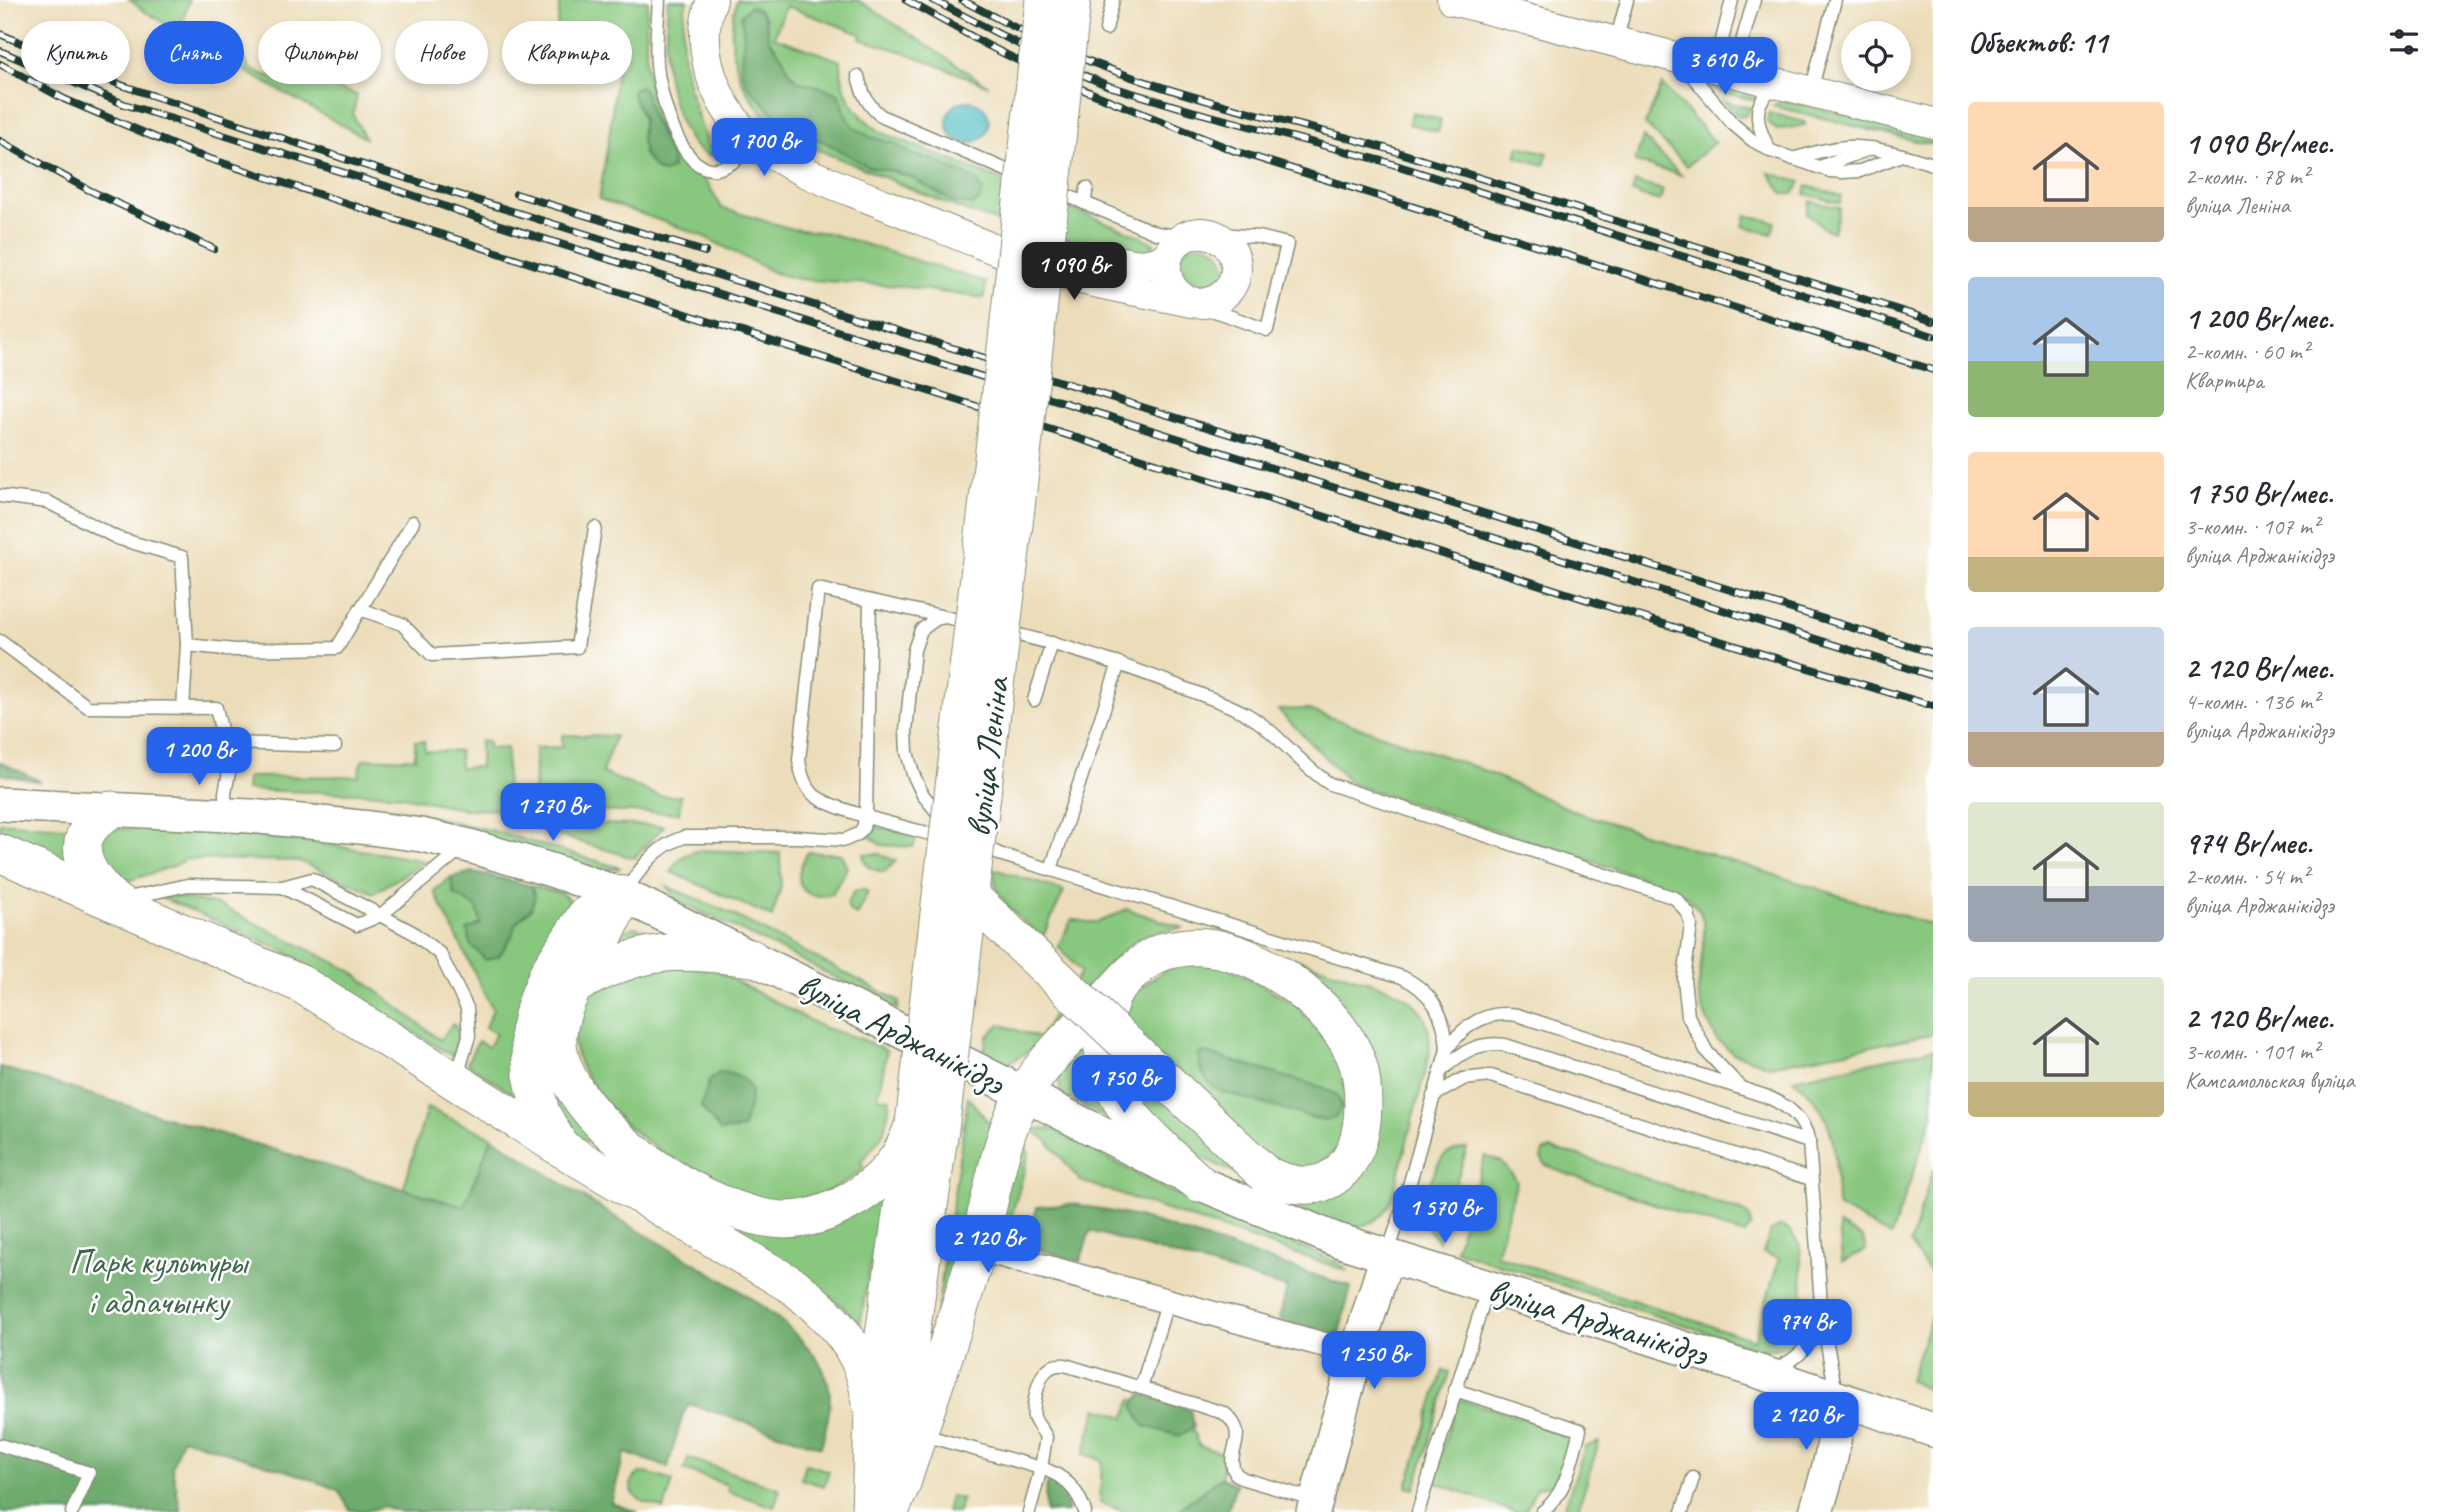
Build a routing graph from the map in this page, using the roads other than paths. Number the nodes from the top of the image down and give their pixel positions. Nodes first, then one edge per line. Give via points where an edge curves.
1 (659, 0) edge
2 (712, 0) edge
3 (1044, 0) edge
4 (1072, 0) edge
5 (1113, 0) edge
6 (1452, 0) edge
7 (1627, 0) edge
8 (1732, 0) edge
9 (1754, 0) edge
10 (1835, 0) edge
11 (1507, 7) edge
12 (1106, 29) dead end
13 (1616, 42) junction
14 (1677, 58) junction
15 (1724, 70) junction
16 (858, 76) dead end
17 (1799, 89) junction
18 (1933, 123) edge
19 (757, 143) junction
20 (1874, 147) junction
21 (1770, 151) junction
22 (1902, 155) junction
23 (1793, 159) junction
24 (1933, 164) edge
25 (1819, 167) junction
26 (1087, 188) dead end
27 (1084, 203) junction
28 (976, 241) junction
29 (1187, 242) junction
30 (1190, 302) junction
31 (0, 496) edge
32 (413, 522) dead end
33 (595, 528) dead end
34 (870, 601) junction
35 (360, 610) junction
36 (945, 617) junction
37 (0, 641) edge
38 (1052, 643) junction
39 (187, 645) junction
40 (1119, 663) junction
41 (1034, 700) dead end
42 (183, 708) junction
43 (225, 743) junction
44 (335, 746) dead end
45 (0, 804) edge
46 (111, 810) junction
47 (225, 815) junction
48 (866, 815) junction
49 (466, 845) junction
50 (0, 853) edge
51 (999, 854) junction
52 (1051, 869) junction
53 (282, 887) junction
54 (623, 895) junction
55 (970, 896) junction
56 (114, 901) junction
57 (381, 915) junction
58 (751, 958) junction
59 (574, 986) junction
60 (1114, 992) junction
61 (1447, 1049) junction
62 (1441, 1071) junction
63 (1740, 1087) junction
64 (471, 1091) junction
65 (1024, 1095) junction
66 (1433, 1096) junction
67 (927, 1127) junction
68 (1809, 1142) junction
69 (561, 1148) junction
70 (1811, 1179) junction
71 (1199, 1183) junction
72 (977, 1248) junction
73 (1387, 1256) junction
74 (1488, 1286) junction
75 (1168, 1300) junction
76 (1822, 1317) junction
77 (1355, 1358) junction
78 (1760, 1372) junction
79 (1141, 1388) junction
80 (1455, 1390) junction
81 (1837, 1398) junction
82 (897, 1419) junction
83 (1933, 1430) edge
84 (0, 1445) edge
85 (1041, 1468) junction
86 (1693, 1478) dead end
87 (1319, 1508) edge
88 (72, 1512) edge
89 (870, 1512) edge
90 (881, 1512) edge
91 (890, 1512) edge
92 (1029, 1512) edge
93 (1085, 1512) edge
94 (1418, 1512) edge
95 (1542, 1512) edge
96 (1682, 1512) edge
97 (1816, 1512) edge

1 - 19 lane via 656,43 661,91 685,151 701,165 719,169
2 - 19 street via 705,26 715,88 739,127
3 - 67 main road, вуліца Леніна, bridge
4 - 55 main road, вуліца Леніна, bridge
5 - 12 lane
6 - 11 street
7 - 13 lane
8 - 15 lane via 1722,40
9 - 15 lane via 1741,45
10 - 17 lane
11 - 13 street
13 - 14 street
14 - 15 street
14 - 21 lane via 1733,124
15 - 17 street
16 - 27 lane via 863,95 883,117
17 - 18 street
17 - 21 lane via 1777,86 1759,106 1760,130
19 - 28 street via 822,179
20 - 22 lane
20 - 23 lane via 1841,146
20 - 25 lane
21 - 23 lane
22 - 24 lane
22 - 25 lane via 1851,172
23 - 25 lane
26 - 27 lane
27 - 29 lane
28 - 29 street via 1141,265 1158,262
28 - 30 street via 1065,274
29 - 30 street via 1166,266 1171,288
29 - 30 street via 1219,237 1234,255 1236,278 1223,297 1201,304
29 - 30 lane via 1259,237 1287,244 1267,330
31 - 39 lane via 48,502 117,538 182,557
32 - 35 lane
33 - 35 lane via 578,647 432,655 401,624
34 - 36 lane
34 - 48 lane
34 - 48 lane via 818,589 799,760 807,788 817,797
35 - 39 lane via 337,648 235,650
36 - 38 lane
36 - 51 lane via 928,623 916,639 906,731 912,774 923,795 953,829
37 - 42 lane via 89,707
38 - 40 lane
38 - 41 lane
39 - 42 lane
40 - 52 lane
40 - 63 lane via 1250,716 1330,784 1675,898 1688,913 1691,925 1684,979 1688,1016 1707,1052
42 - 43 lane via 216,708
43 - 44 lane
43 - 47 lane via 230,767
45 - 46 main road, вуліца Арджанікідзэ
46 - 47 main road, вуліца Арджанікідзэ
46 - 56 main road via 97,818 81,845 93,878
47 - 49 main road, вуліца Арджанікідзэ via 370,828
48 - 51 lane
48 - 54 lane via 858,834 845,840 692,836 670,842 649,859
49 - 54 main road, вуліца Арджанікідзэ
49 - 57 lane
50 - 56 main road
51 - 52 lane
52 - 61 lane via 1402,977 1435,1003
53 - 56 lane via 188,885
53 - 57 lane via 312,879
53 - 57 lane via 357,925
54 - 58 main road, вуліца Арджанікідзэ
54 - 59 main road
54 - 69 main road via 586,915 548,973 536,1003 529,1032 532,1075 541,1113
55 - 60 main road, bridge via 1265,1174 1293,1185 1322,1183 1336,1175 1356,1152 1363,1092 1358,1064 1327,1016 1278,974 1237,953 1191,946 1149,958
55 - 67 main road, вуліца Леніна, bridge
56 - 64 main road via 301,984
57 - 64 lane via 440,954 467,1008 469,1036 460,1066
58 - 59 main road via 708,952 648,954 622,961
58 - 65 main road, вуліца Арджанікідзэ
59 - 67 main road via 558,1034 560,1059 576,1092 632,1152 724,1205 785,1220 813,1216 862,1192
60 - 65 main road via 1054,1053
60 - 71 main road via 1105,1015 1103,1040 1114,1093
61 - 62 lane
61 - 63 lane via 1475,1021 1506,1013
62 - 66 lane
62 - 68 lane via 1477,1046 1505,1045
63 - 68 lane via 1790,1109
64 - 69 main road
65 - 71 main road, вуліца Арджанікідзэ
65 - 72 main road via 1009,1130
66 - 70 lane via 1463,1079 1491,1076
66 - 73 lane
67 - 82 main road, вуліца Леніна
68 - 70 lane
69 - 82 main road via 795,1287 829,1316 851,1343
70 - 76 lane
71 - 73 main road, вуліца Арджанікідзэ
72 - 75 street
72 - 82 main road
73 - 74 main road, вуліца Арджанікідзэ
73 - 77 main road
74 - 78 main road, вуліца Арджанікідзэ
74 - 80 lane
75 - 77 street via 1339,1349
75 - 79 lane
76 - 78 lane via 1812,1340 1796,1358
76 - 81 lane
77 - 87 main road
78 - 81 main road, вуліца Арджанікідзэ
79 - 85 lane via 1065,1365 1050,1367 1039,1380 1034,1407 1046,1437
79 - 87 lane via 1224,1413 1238,1434 1232,1462 1236,1474
80 - 94 lane
80 - 95 lane via 1580,1430 1562,1489
81 - 83 main road, вуліца Арджанікідзэ
81 - 97 main road via 1835,1445
82 - 85 lane
82 - 89 main road, вуліца Леніна
82 - 90 main road, вуліца Леніна
82 - 91 main road via 902,1483
84 - 88 lane via 89,1473
85 - 92 lane
85 - 93 lane via 1066,1480
86 - 96 lane

